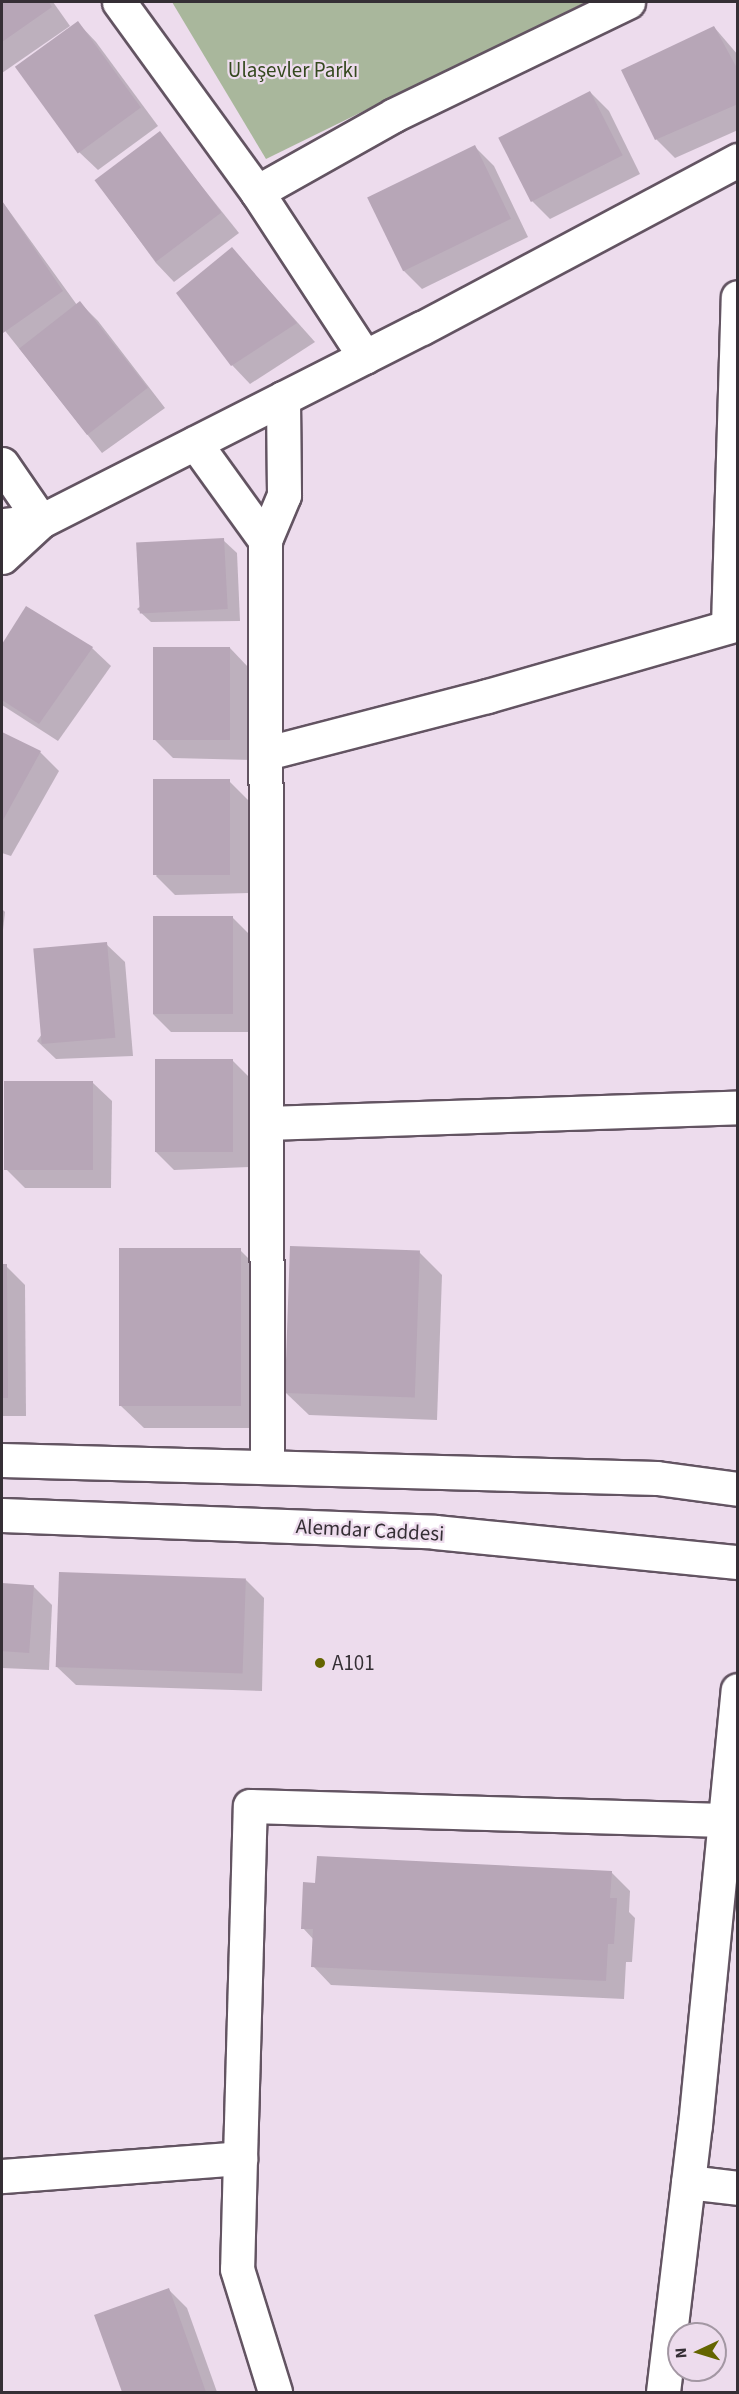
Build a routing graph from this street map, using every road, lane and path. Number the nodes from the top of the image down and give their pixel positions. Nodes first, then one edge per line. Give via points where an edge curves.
1 (119, 2) edge
2 (628, 2) edge
3 (738, 160) edge
4 (257, 192) junction
5 (738, 297) edge
6 (364, 357) junction
7 (283, 398) junction
8 (195, 443) junction
9 (2, 464) edge
10 (41, 521) junction
11 (2, 525) edge
12 (265, 540) junction
13 (2, 557) edge
14 (733, 625) edge
15 (267, 753) junction
16 (738, 1107) edge
17 (268, 1123) junction
18 (2, 1460) edge
19 (267, 1467) junction
20 (738, 1489) edge
21 (2, 1515) edge
22 (738, 1562) edge
23 (738, 1690) edge
24 (724, 1821) junction
25 (240, 2158) junction
26 (2, 2176) edge
27 (688, 2182) junction
28 (738, 2188) edge
29 (275, 2392) edge
30 (663, 2392) edge

1 - 4 street
2 - 4 street via 394,115
3 - 6 street
4 - 6 street
5 - 14 street
6 - 7 street
7 - 8 street
7 - 12 street via 284,495
8 - 10 street
8 - 12 street
9 - 10 street
10 - 11 street
10 - 13 street
12 - 15 street
14 - 15 street via 488,696
15 - 17 street
16 - 17 street
17 - 19 street
18 - 19 street
19 - 20 street via 657,1478
21 - 22 street, Alemdar Caddesi via 435,1532
23 - 24 street
24 - 25 street via 250,1806
24 - 27 street
25 - 26 street
25 - 29 street via 237,2269
27 - 28 street
27 - 30 street

